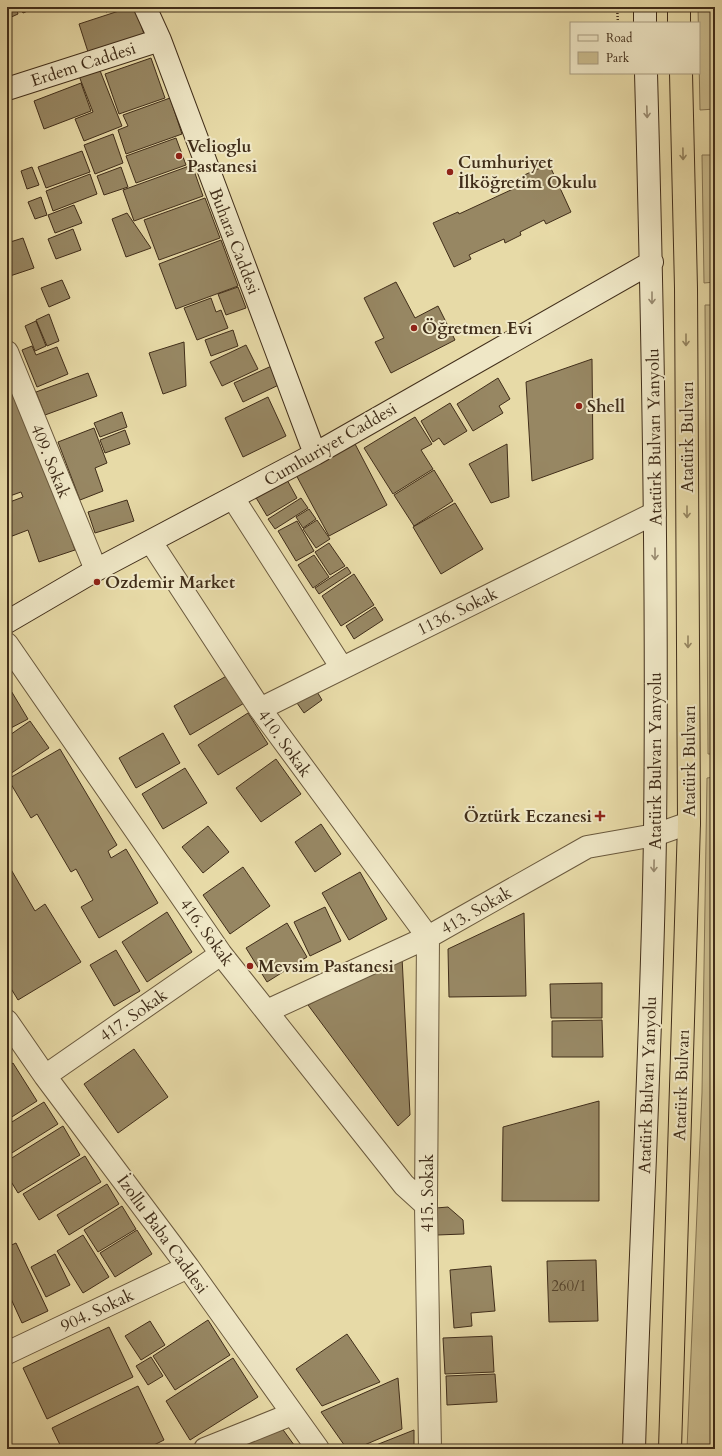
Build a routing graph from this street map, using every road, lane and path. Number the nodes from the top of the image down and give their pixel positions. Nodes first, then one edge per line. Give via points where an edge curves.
1 (145, 7) edge
2 (617, 7) edge
3 (645, 7) edge
4 (679, 7) edge
5 (618, 22) edge
6 (645, 22) edge
7 (679, 22) edge
8 (160, 40) junction
9 (646, 74) edge
10 (681, 74) edge
11 (7, 89) edge
12 (652, 262) junction
13 (7, 352) edge
14 (315, 454) junction
15 (233, 498) junction
16 (655, 513) junction
17 (151, 542) junction
18 (96, 570) junction
19 (7, 622) edge
20 (7, 644) edge
21 (342, 668) junction
22 (260, 709) junction
23 (690, 823) junction
24 (655, 835) junction
25 (428, 937) junction
26 (221, 954) junction
27 (267, 1011) junction
28 (7, 1021) edge
29 (45, 1076) junction
30 (426, 1205) junction
31 (188, 1267) junction
32 (7, 1353) edge
33 (292, 1414) junction
34 (204, 1449) edge
35 (318, 1449) edge
36 (430, 1449) edge
37 (634, 1449) edge
38 (670, 1449) edge

1 - 8 street, Buhara Caddesi
2 - 5 path
3 - 6 street
4 - 7 highway
8 - 11 street, Erdem Caddesi
8 - 14 street, Buhara Caddesi
9 -> 12 street, Atatürk Bulvarı Yanyolu
10 -> 23 highway, Atatürk Bulvarı via 686,288
12 - 14 street, Cumhuriyet Caddesi
12 -> 16 street, Atatürk Bulvarı Yanyolu
13 - 18 street, 409. Sokak
14 - 15 street, Cumhuriyet Caddesi
15 - 17 street, Cumhuriyet Caddesi
15 - 21 street
16 - 21 street, 1136. Sokak
16 -> 24 street, Atatürk Bulvarı Yanyolu
17 - 18 street, Cumhuriyet Caddesi
17 - 22 street, 410. Sokak
18 - 19 street, Cumhuriyet Caddesi
20 - 26 street, 416. Sokak
21 - 22 street, 1136. Sokak
22 - 25 street, 410. Sokak
23 - 24 street, 413. Sokak
23 - 38 highway, Atatürk Bulvarı
24 - 25 street, 413. Sokak via 587,847
24 -> 37 street, Atatürk Bulvarı Yanyolu via 649,1079
25 - 27 street, 413. Sokak
25 - 30 street, 415. Sokak
26 - 27 street, 416. Sokak
26 - 29 street, 417. Sokak
27 - 30 street, 416. Sokak via 404,1185
28 - 29 street, İzollu Baba Caddesi
29 - 31 street, İzollu Baba Caddesi
30 - 36 street, 415. Sokak
31 - 32 street, 904. Sokak
31 - 33 street, İzollu Baba Caddesi
33 - 34 street
33 - 35 street, İzollu Baba Caddesi

